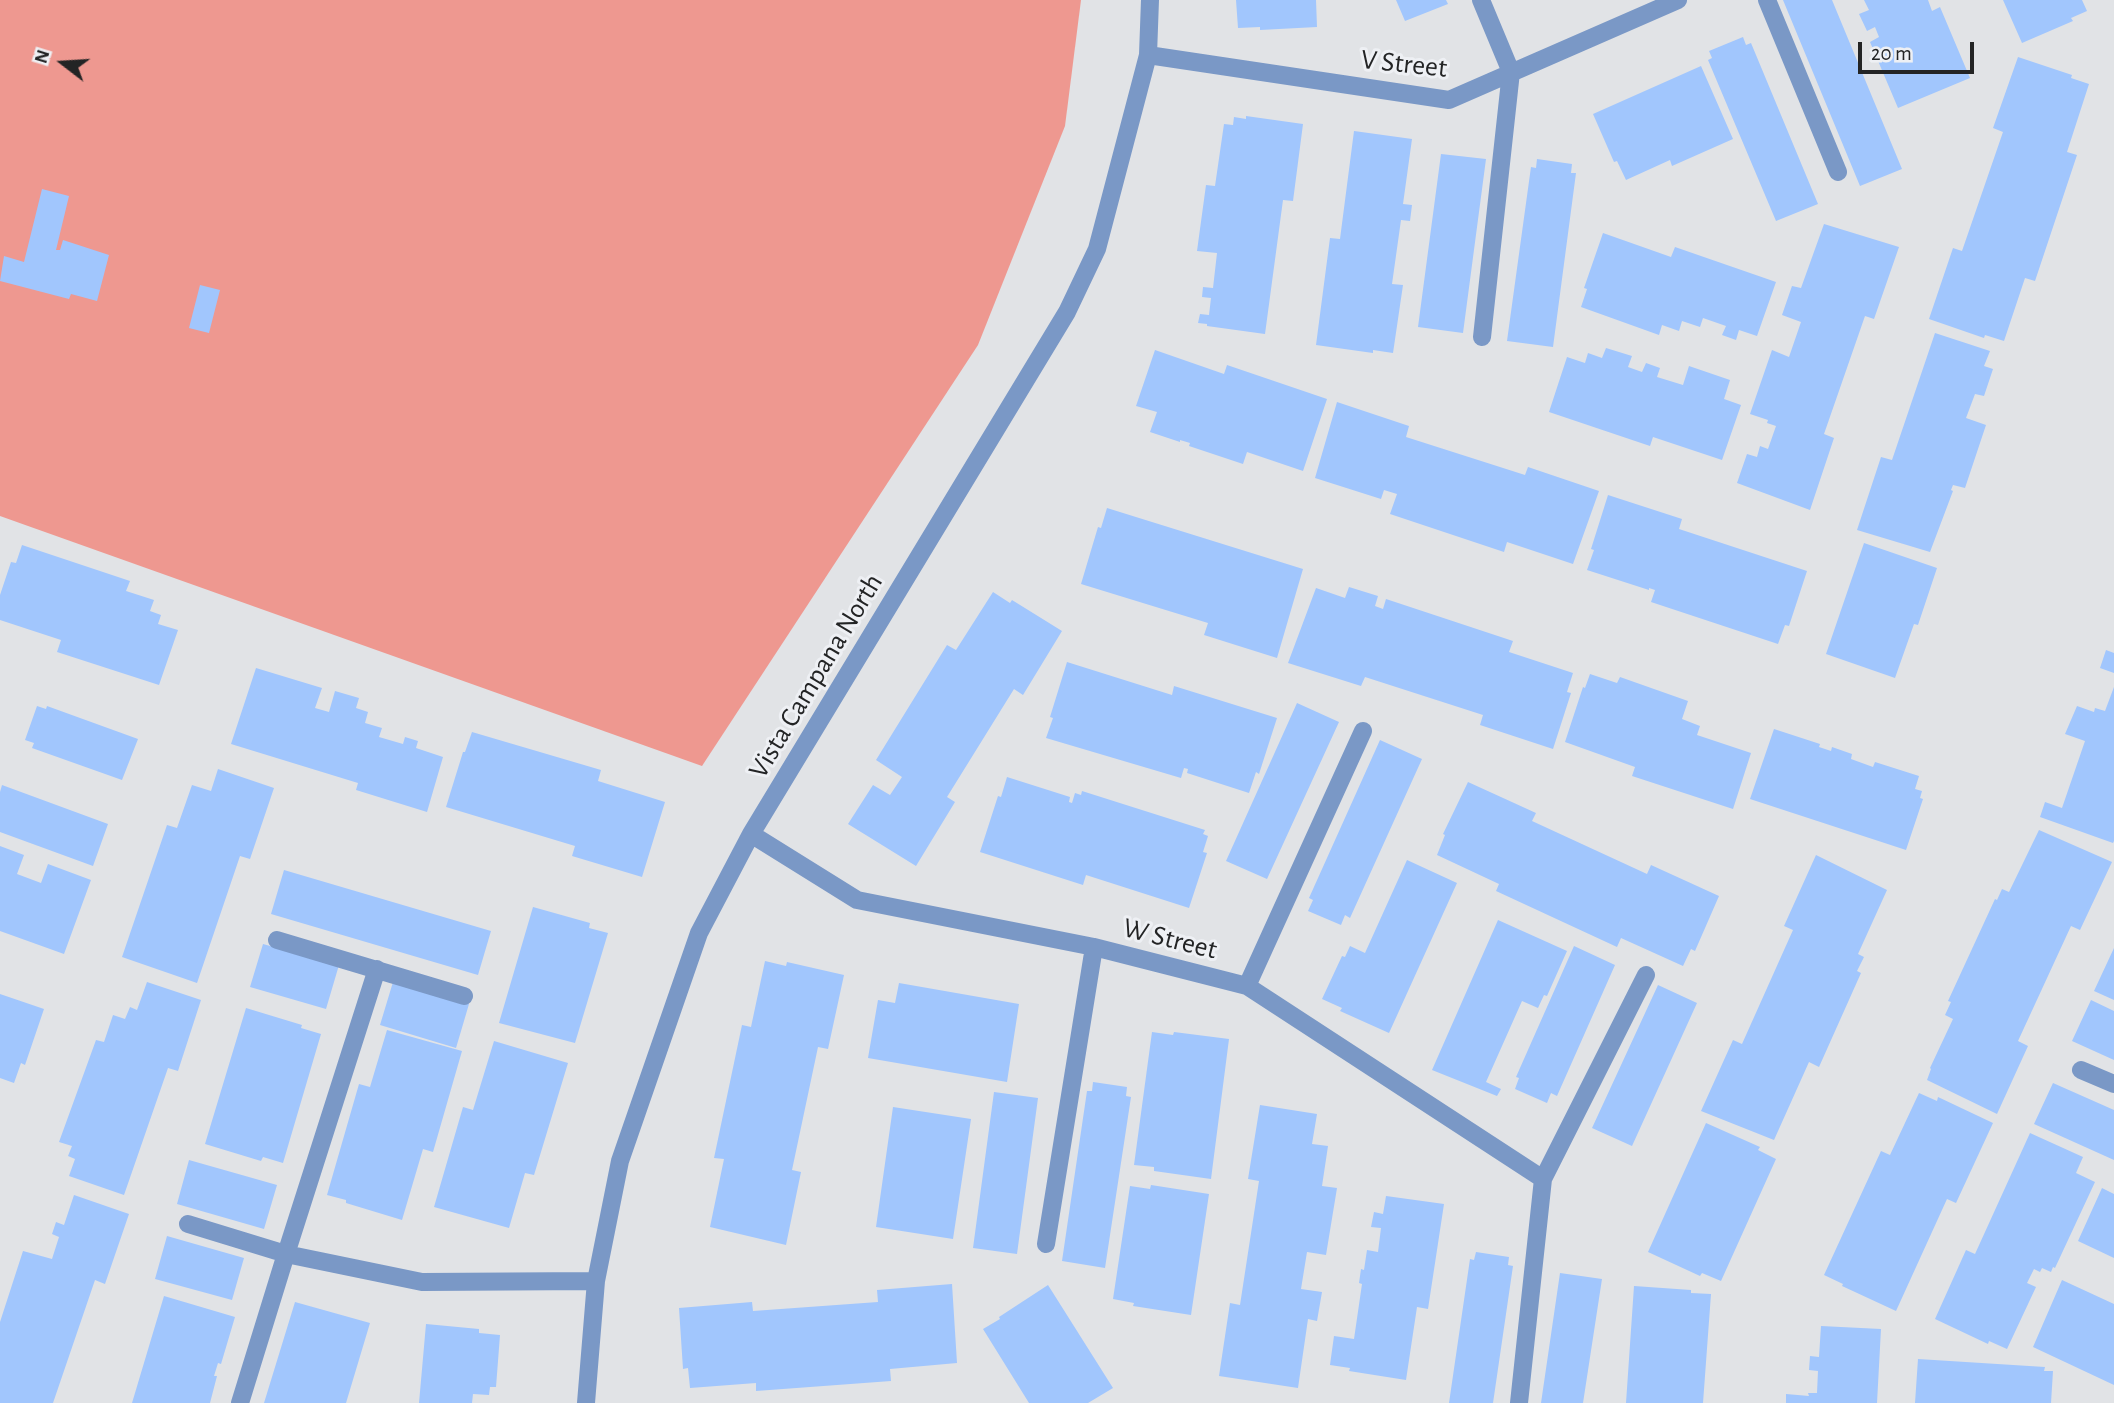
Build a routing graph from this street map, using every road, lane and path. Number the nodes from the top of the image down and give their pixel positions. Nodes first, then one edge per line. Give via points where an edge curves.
1 (1150, 0) edge
2 (1481, 0) edge
3 (1678, 0) edge
4 (1767, 0) edge
5 (1148, 55) junction
6 (1511, 72) junction
7 (1838, 172) dead end
8 (1482, 337) dead end
9 (1363, 731) dead end
10 (751, 834) junction
11 (277, 940) dead end
12 (1094, 947) junction
13 (377, 969) junction
14 (1646, 975) dead end
15 (1247, 986) junction
16 (464, 996) dead end
17 (2081, 1070) dead end
18 (2114, 1084) edge
19 (1543, 1178) junction
20 (187, 1224) dead end
21 (1046, 1244) dead end
22 (286, 1254) junction
23 (596, 1281) junction
24 (240, 1403) edge
25 (586, 1403) edge
26 (1519, 1403) edge

1 - 5 street, Vista Campana North
2 - 6 street
3 - 6 street, V Street
4 - 7 street
5 - 6 street, V Street via 1449,100
5 - 10 street, Vista Campana North via 1097,249 1067,312
6 - 8 street
9 - 15 street
10 - 12 street, W Street via 857,900
10 - 23 street, Vista Campana North via 699,933 620,1161
11 - 13 street
12 - 15 street, W Street
12 - 21 street
13 - 16 street
13 - 22 street
14 - 19 street
15 - 19 street, W Street
17 - 18 street
19 - 26 street
20 - 22 street
22 - 23 street via 422,1282
22 - 24 street
23 - 25 street, Vista Campana North

